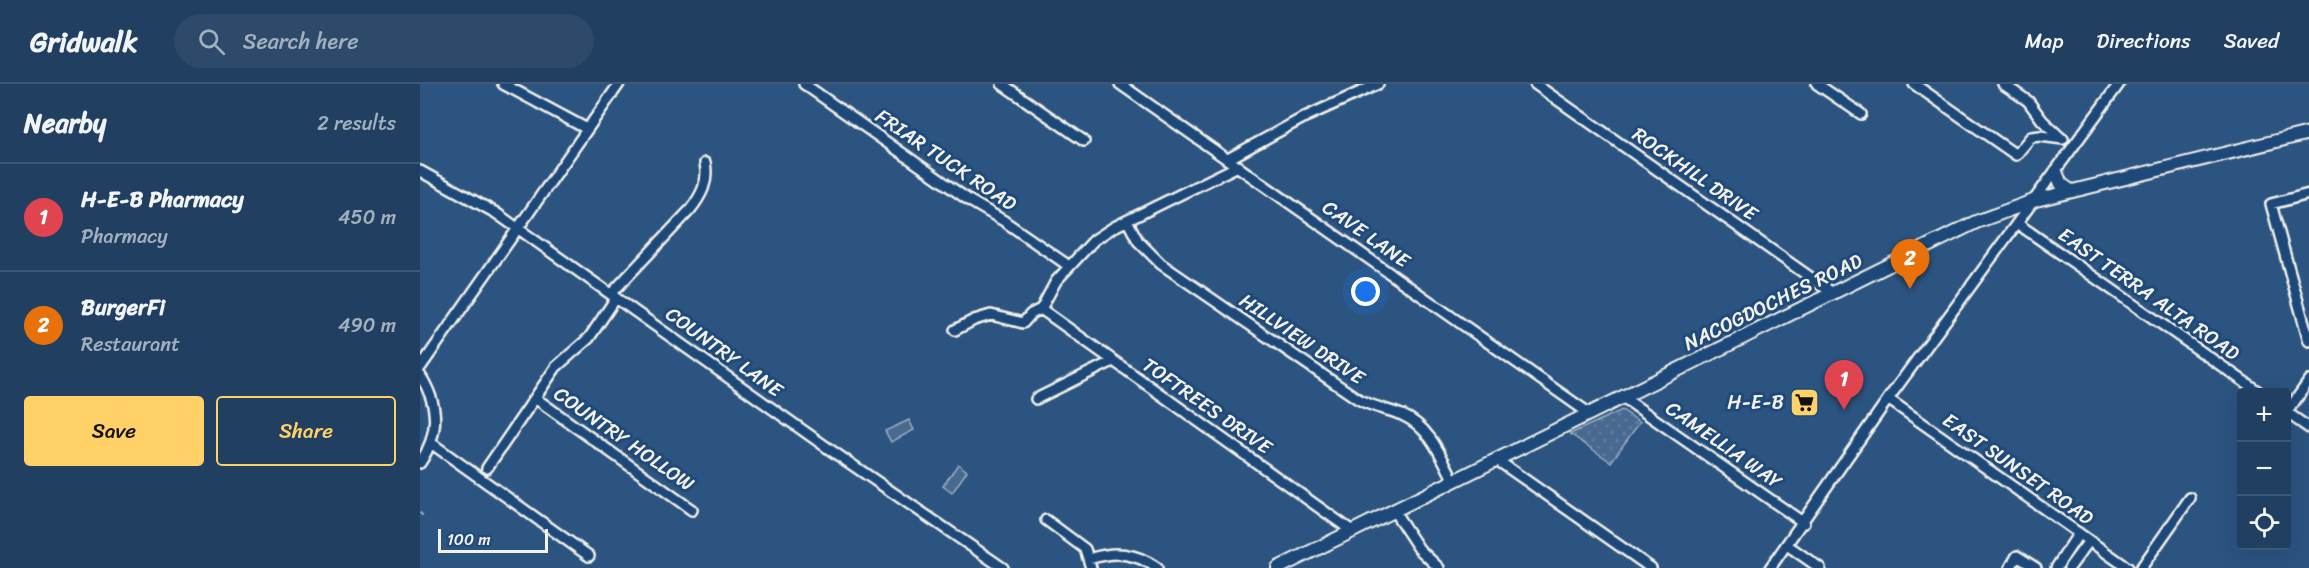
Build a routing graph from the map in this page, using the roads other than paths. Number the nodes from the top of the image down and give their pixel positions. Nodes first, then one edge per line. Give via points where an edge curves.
1 (504, 84) edge
2 (619, 84) edge
3 (804, 84) edge
4 (1002, 84) edge
5 (1120, 84) edge
6 (1378, 84) edge
7 (1535, 84) edge
8 (1817, 84) edge
9 (1914, 84) edge
10 (2003, 84) edge
11 (2118, 84) edge
12 (1861, 114) dead end
13 (587, 129) junction
14 (2309, 133) edge
15 (2063, 139) junction
16 (1084, 141) dead end
17 (2074, 147) junction
18 (1228, 159) junction
19 (705, 163) dead end
20 (1238, 166) junction
21 (420, 171) edge
22 (2056, 172) junction
23 (2071, 191) junction
24 (2309, 194) edge
25 (2036, 200) junction
26 (1128, 222) junction
27 (2018, 224) junction
28 (518, 228) junction
29 (1069, 266) junction
30 (1834, 294) junction
31 (614, 296) junction
32 (1041, 309) junction
33 (956, 330) dead end
34 (2309, 341) edge
35 (1113, 361) junction
36 (420, 368) edge
37 (420, 375) edge
38 (2309, 381) edge
39 (2252, 388) edge
40 (535, 398) junction
41 (1624, 398) junction
42 (1035, 399) dead end
43 (1888, 399) junction
44 (2291, 405) edge
45 (1590, 414) junction
46 (2291, 415) edge
47 (2309, 428) edge
48 (431, 443) junction
49 (1497, 460) junction
50 (420, 463) edge
51 (487, 468) dead end
52 (1454, 481) junction
53 (2190, 498) dead end
54 (692, 510) dead end
55 (1394, 511) junction
56 (1046, 520) dead end
57 (1804, 523) junction
58 (1352, 531) junction
59 (2079, 533) junction
60 (2089, 541) junction
61 (1787, 545) junction
62 (589, 556) dead end
63 (2062, 559) junction
64 (1090, 564) edge
65 (1294, 564) edge
66 (2033, 567) edge
67 (2070, 567) edge
68 (1003, 568) edge
69 (1157, 568) edge
70 (1278, 568) edge
71 (1439, 568) edge
72 (1651, 568) edge
73 (1770, 568) edge
74 (1820, 568) edge
75 (2010, 568) edge
76 (2056, 568) edge
77 (2128, 568) edge
78 (2141, 568) edge

1 - 13 street
2 - 13 street
3 - 29 street, FRIAR TUCK ROAD
4 - 16 street
5 - 18 street, CAVE LANE
6 - 18 street
7 - 30 street, ROCKHILL DRIVE
8 - 12 street
9 - 15 street via 2016,155 2031,137
10 - 15 street via 2028,101
11 - 17 street
13 - 28 street
14 - 23 main road, NACOGDOCHES ROAD
15 - 17 street
17 - 22 street
18 - 20 street, CAVE LANE
19 - 31 street via 704,188 690,210
20 - 26 street
20 - 45 street, CAVE LANE
21 - 28 street, COUNTRY LANE
22 - 23 main road via 2061,184
22 - 25 street
23 - 25 main road, NACOGDOCHES ROAD
24 - 34 street via 2271,204
25 - 27 street
25 - 30 main road, NACOGDOCHES ROAD via 1976,222
26 - 29 street via 1094,240
26 - 52 street, HILLVIEW DRIVE via 1138,241 1161,264 1358,399 1422,427
27 - 39 street, EAST TERRA ALTA ROAD
27 - 43 street
28 - 31 street, COUNTRY LANE
28 - 36 street
29 - 32 street via 1048,292
30 - 41 main road, NACOGDOCHES ROAD
31 - 40 street via 589,338 564,358
31 - 68 street, COUNTRY LANE
32 - 33 street via 1023,323 991,315
32 - 35 street, TOFTREES DRIVE
35 - 42 street
35 - 58 street, TOFTREES DRIVE
37 - 48 street via 434,405
38 - 44 street
40 - 51 street
40 - 54 street, COUNTRY HOLLOW
41 - 45 main road, NACOGDOCHES ROAD
41 - 57 street, CAMELLIA WAY
43 - 57 street
43 - 59 street, EAST SUNSET ROAD
45 - 49 main road, NACOGDOCHES ROAD
46 - 47 street
48 - 50 street
48 - 62 street
49 - 52 main road, NACOGDOCHES ROAD
49 - 72 street
52 - 55 main road, NACOGDOCHES ROAD
53 - 78 street
55 - 58 main road, NACOGDOCHES ROAD
55 - 71 street via 1419,549
56 - 64 street via 1085,549
57 - 61 street
58 - 65 main road, NACOGDOCHES ROAD
59 - 60 street, EAST SUNSET ROAD
59 - 63 street
60 - 67 street
60 - 77 street, EAST SUNSET ROAD
61 - 73 street
61 - 74 street
63 - 67 street
63 - 76 street
64 - 69 street via 1109,553 1145,559
65 - 70 main road, NACOGDOCHES ROAD
66 - 75 street via 2017,556

